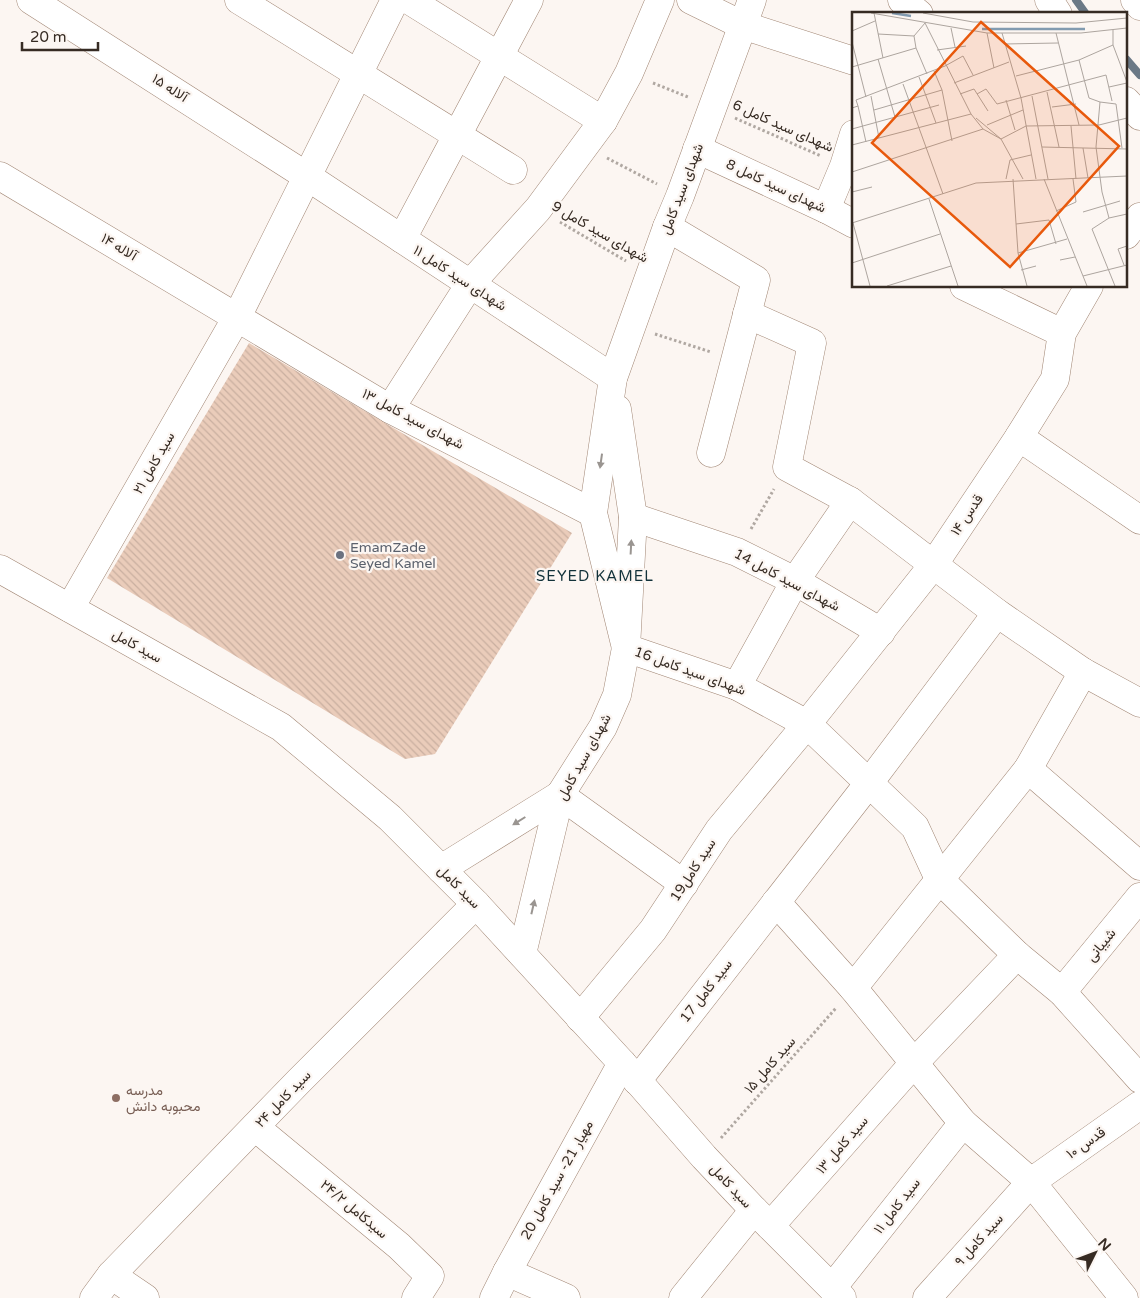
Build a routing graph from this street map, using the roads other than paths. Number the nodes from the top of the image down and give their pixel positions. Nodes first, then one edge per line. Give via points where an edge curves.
1 (31, 0) edge
2 (395, 0) edge
3 (409, 0) edge
4 (529, 0) edge
5 (660, 0) edge
6 (691, 0) edge
7 (752, 0) edge
8 (902, 0) edge
9 (1049, 0) edge
10 (1135, 0) edge
11 (243, 1) edge
12 (1140, 6) edge
13 (66, 9) edge
14 (917, 12) edge
15 (1057, 12) edge
16 (742, 25) junction
17 (500, 57) junction
18 (852, 60) edge
19 (359, 74) junction
20 (1128, 103) edge
21 (1140, 116) edge
22 (603, 121) junction
23 (458, 136) junction
24 (852, 140) edge
25 (697, 149) junction
26 (513, 170) dead end
27 (0, 176) edge
28 (308, 177) junction
29 (826, 209) junction
30 (852, 223) edge
31 (667, 227) junction
32 (402, 239) junction
33 (470, 284) junction
34 (968, 288) edge
35 (1088, 288) edge
36 (747, 314) junction
37 (237, 317) junction
38 (1062, 333) junction
39 (613, 378) junction
40 (390, 409) junction
41 (1019, 437) junction
42 (711, 453) dead end
43 (850, 501) junction
44 (593, 513) junction
45 (633, 517) junction
46 (1140, 520) edge
47 (934, 564) junction
48 (0, 569) edge
49 (795, 580) junction
50 (70, 608) junction
51 (997, 613) junction
52 (881, 632) junction
53 (626, 648) junction
54 (1083, 672) junction
55 (738, 686) junction
56 (1140, 703) edge
57 (807, 724) junction
58 (1028, 769) junction
59 (869, 783) junction
60 (560, 795) junction
61 (1140, 866) edge
62 (442, 870) junction
63 (939, 879) junction
64 (684, 884) junction
65 (1140, 897) edge
66 (776, 902) junction
67 (476, 904) junction
68 (522, 954) junction
69 (1017, 955) junction
70 (854, 988) junction
71 (1062, 992) junction
72 (580, 1018) junction
73 (914, 1063) junction
74 (629, 1072) junction
75 (1140, 1079) edge
76 (1140, 1105) edge
77 (963, 1124) junction
78 (255, 1127) junction
79 (1031, 1182) junction
80 (762, 1218) junction
81 (507, 1272) junction
82 (111, 1276) junction
83 (837, 1293) edge
84 (94, 1298) edge
85 (145, 1298) edge
86 (416, 1298) edge
87 (494, 1298) edge
88 (566, 1298) edge
89 (683, 1298) edge
90 (927, 1298) edge
91 (1124, 1298) edge

1 - 13 street, آلاله ۱۵
2 - 19 street, سید کامل ۲۱
3 - 17 street
4 - 17 street
5 - 22 street via 629,73
6 - 16 street
7 - 16 street, شهدای سید کامل
8 - 14 street
9 - 15 street
10 - 12 street
11 - 19 street
13 - 28 street, آلاله ۱۵
16 - 18 street
16 - 25 street, شهدای سید کامل
17 - 22 street
17 - 23 street
19 - 23 street
19 - 28 street, سید کامل ۲۱
20 - 21 street
22 - 33 street via 538,209
23 - 26 street
23 - 32 street
24 - 29 street
25 - 29 street, شهدای سید کامل 8
25 - 31 street, شهدای سید کامل
27 - 37 street, آلاله ۱۴
28 - 32 street, شهدای سید کامل ۱۱
28 - 37 street, سید کامل ۲۱
29 - 30 street, شهدای سید کامل 8
31 - 36 street via 756,280
31 - 39 street, شهدای سید کامل
32 - 33 street, شهدای سید کامل ۱۱
33 - 39 street, شهدای سید کامل ۱۱
33 - 40 street
34 - 38 street
35 - 38 street, قدس ۱۴
36 - 42 street
36 - 43 street via 812,343 787,467
37 - 40 street, شهدای سید کامل ۱۳
37 - 50 street, سید کامل ۲۱
38 - 41 street, قدس ۱۴ via 1055,379
39 -> 44 street, شهدای سید کامل
39 - 45 street, شهدای سید کامل
40 - 44 street, شهدای سید کامل ۱۳
41 - 46 street
41 - 47 street, قدس ۱۴
43 - 47 street
43 - 49 street
44 - 53 street, شهدای سید کامل
45 - 49 street, شهدای سید کامل 14 via 737,552
53 -> 45 street, شهدای سید کامل
47 - 51 street
47 - 52 street, قدس ۱۴
48 - 50 street, سید کامل
49 - 52 street, شهدای سید کامل 14
49 - 55 street
50 - 62 street, سید کامل via 281,727 390,818
51 - 54 street
51 - 59 street, سید کامل 17
52 - 57 street, قدس ۱۴
53 - 55 street, شهدای سید کامل 16
53 - 60 street, شهدای سید کامل via 617,695 603,727
54 - 56 street
54 - 58 street
55 - 57 street, شهدای سید کامل 16
57 - 59 street, شهدای سید کامل 16
57 - 64 street, سید کامل19 via 719,830
58 - 61 street
58 - 63 street
59 - 63 street, شهدای سید کامل 16 via 915,827
59 - 66 street, سید کامل 17
60 -> 62 street
60 - 64 street
68 -> 60 street, شهدای سید کامل
62 - 67 street, سید کامل
63 - 69 street
63 - 70 street
64 - 72 street, سید کامل19 via 653,930
65 - 71 street, شیبانی
66 - 70 street
66 - 74 street, سید کامل 17
67 - 68 street, سید کامل
67 - 78 street, سید کامل ۲۴
68 - 72 street, سید کامل
69 - 71 street
69 - 73 street, سید کامل ۱۳
70 - 73 street
71 - 75 street
72 - 74 street, سید کامل
73 - 77 street
73 - 80 street, سید کامل ۱۳
74 - 80 street, سید کامل
74 - 81 street, مهیار 21- سید کامل 20
76 - 79 street, قدس ۱۰
77 - 79 street
77 - 83 street, سید کامل ۱۱
78 - 82 street, سید کامل ۲۴
78 - 86 street, سیدکامل ۲۴/۲ via 399,1246 430,1276
79 - 90 street, سید کامل ۹
79 - 91 street
80 - 83 street, سید کامل
80 - 89 street, سید کامل ۱۳
81 - 87 street, مهیار 21- سید کامل 20
81 - 88 street
82 - 84 street, سید کامل ۲۴
82 - 85 street

